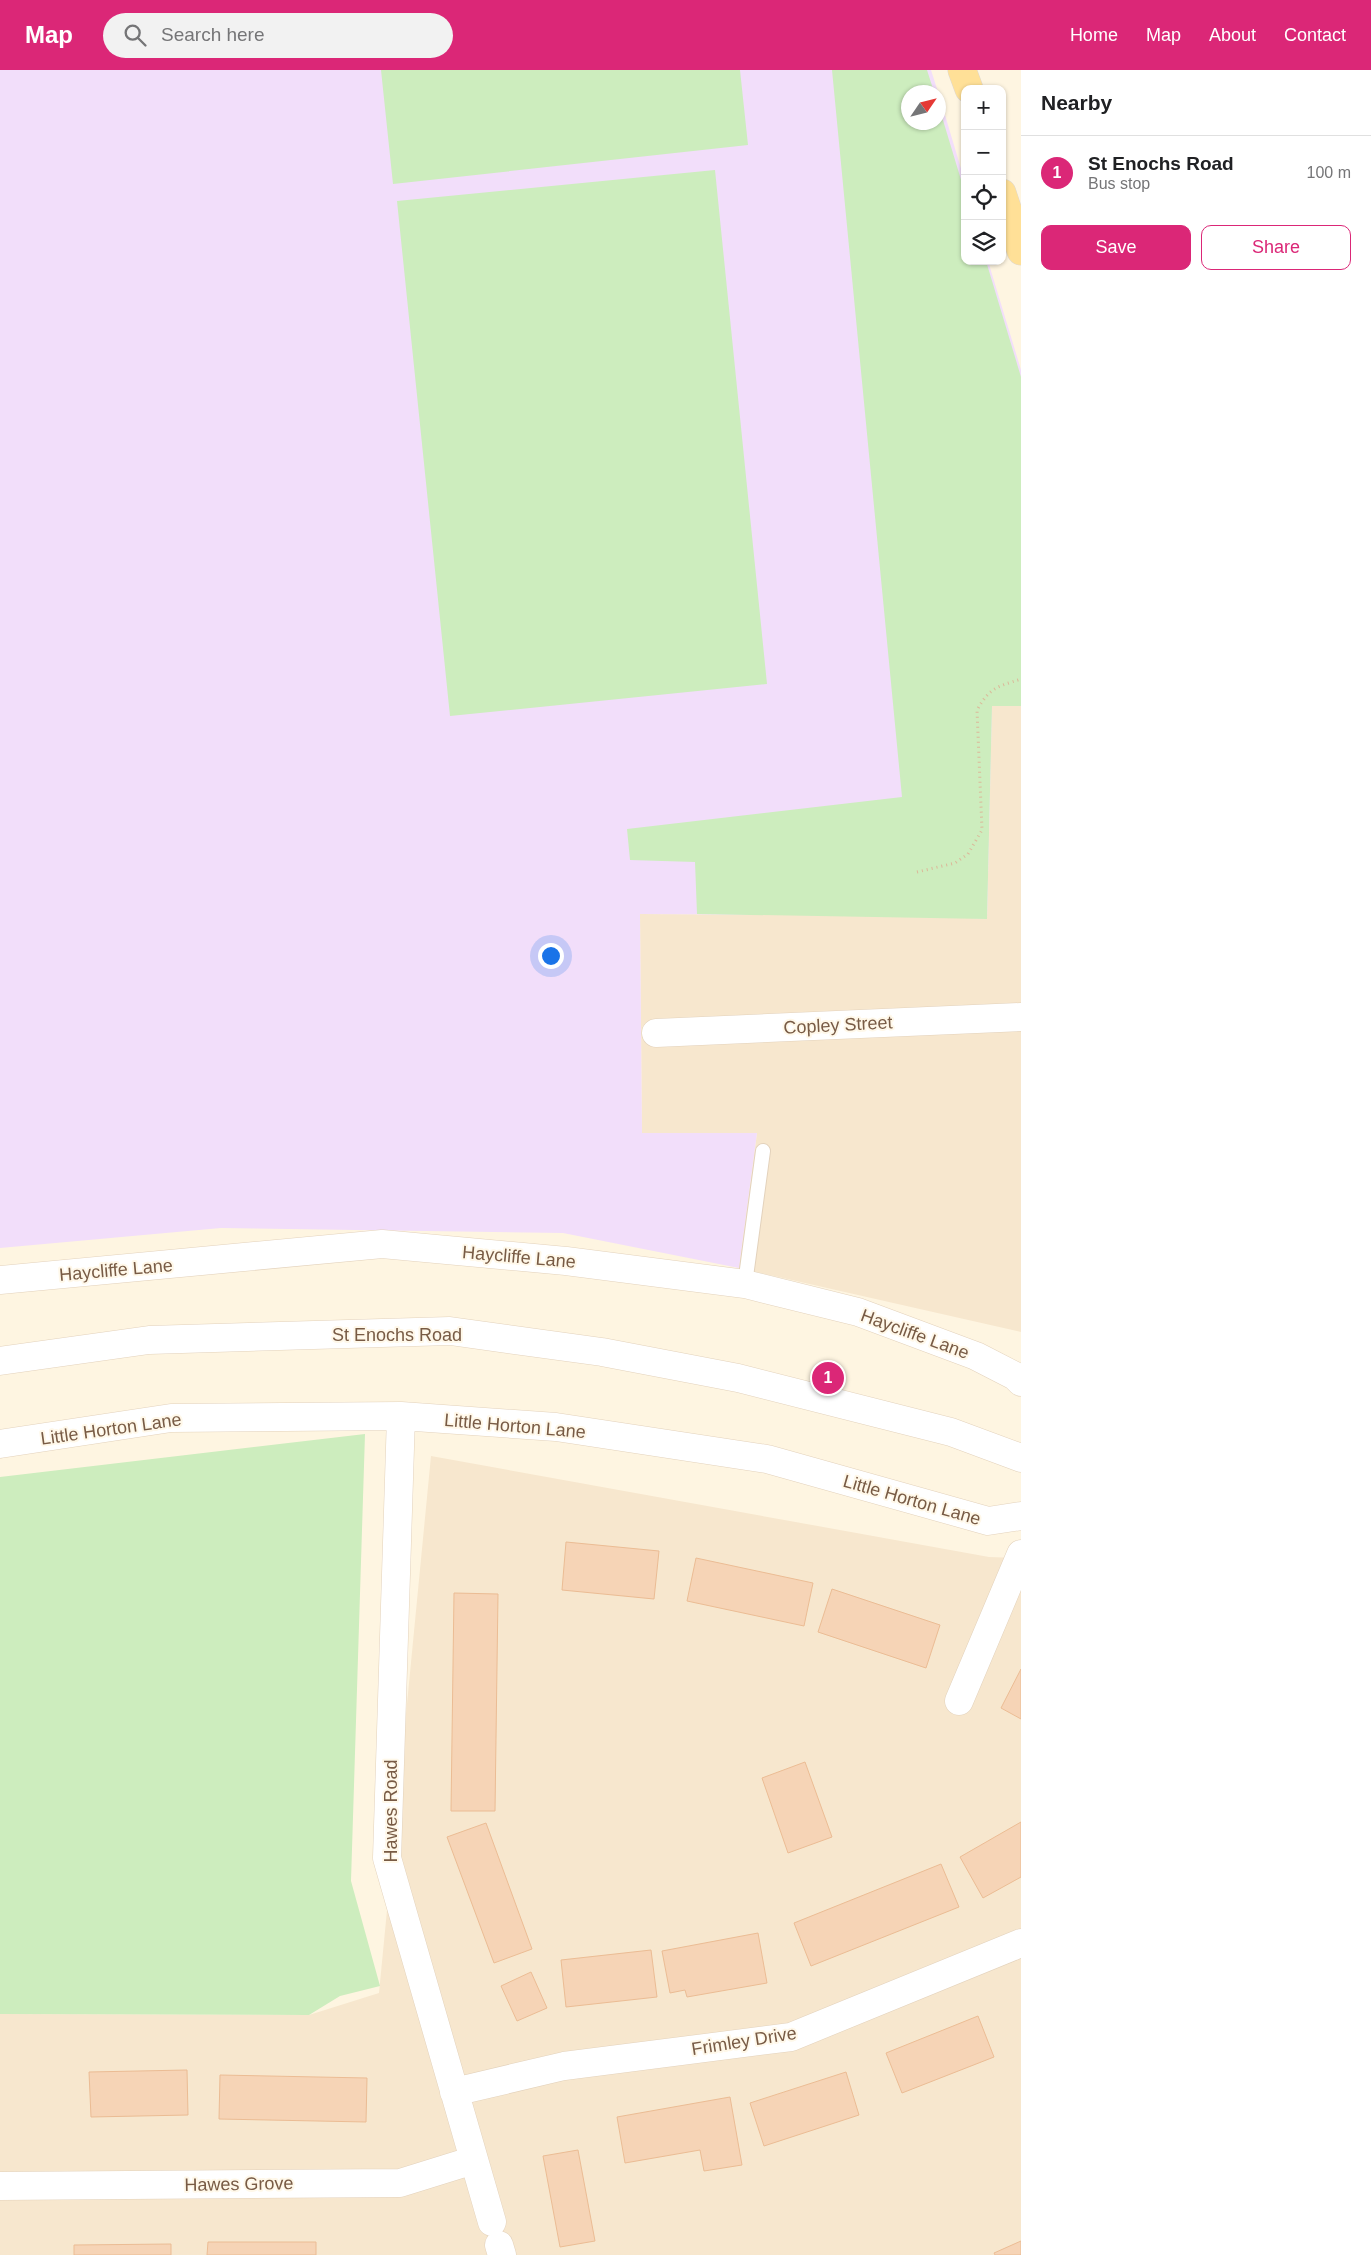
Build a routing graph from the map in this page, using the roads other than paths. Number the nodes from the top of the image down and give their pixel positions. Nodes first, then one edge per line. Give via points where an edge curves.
1 (962, 70) edge
2 (967, 85) edge
3 (1006, 205) edge
4 (1021, 251) edge
5 (1021, 1017) edge
6 (656, 1033) dead end
7 (763, 1151) dead end
8 (0, 1280) edge
9 (745, 1284) junction
10 (0, 1361) edge
11 (1021, 1382) edge
12 (401, 1416) junction
13 (0, 1444) edge
14 (1021, 1458) edge
15 (1021, 1516) edge
16 (1021, 1554) edge
17 (959, 1701) dead end
18 (1021, 1943) edge
19 (454, 2092) junction
20 (474, 2160) junction
21 (0, 2186) edge
22 (498, 2241) edge

1 - 2 main road
3 - 4 main road
5 - 6 street, Copley Street
7 - 9 lane
8 - 9 street, Haycliffe Lane via 382,1244 566,1261
9 - 11 street, Haycliffe Lane via 858,1312 976,1356
10 - 14 street, St Enochs Road via 149,1340 450,1331 602,1352 738,1378 951,1432
12 - 13 street, Little Horton Lane via 171,1418
12 - 15 street, Little Horton Lane via 556,1427 767,1459 988,1521
12 - 19 street, Hawes Road via 387,1858
16 - 17 street
18 - 19 street, Frimley Drive via 791,2037 564,2066
19 - 20 street, Hawes Road
20 - 21 street, Hawes Grove via 400,2183
20 - 22 street, Hawes Road

